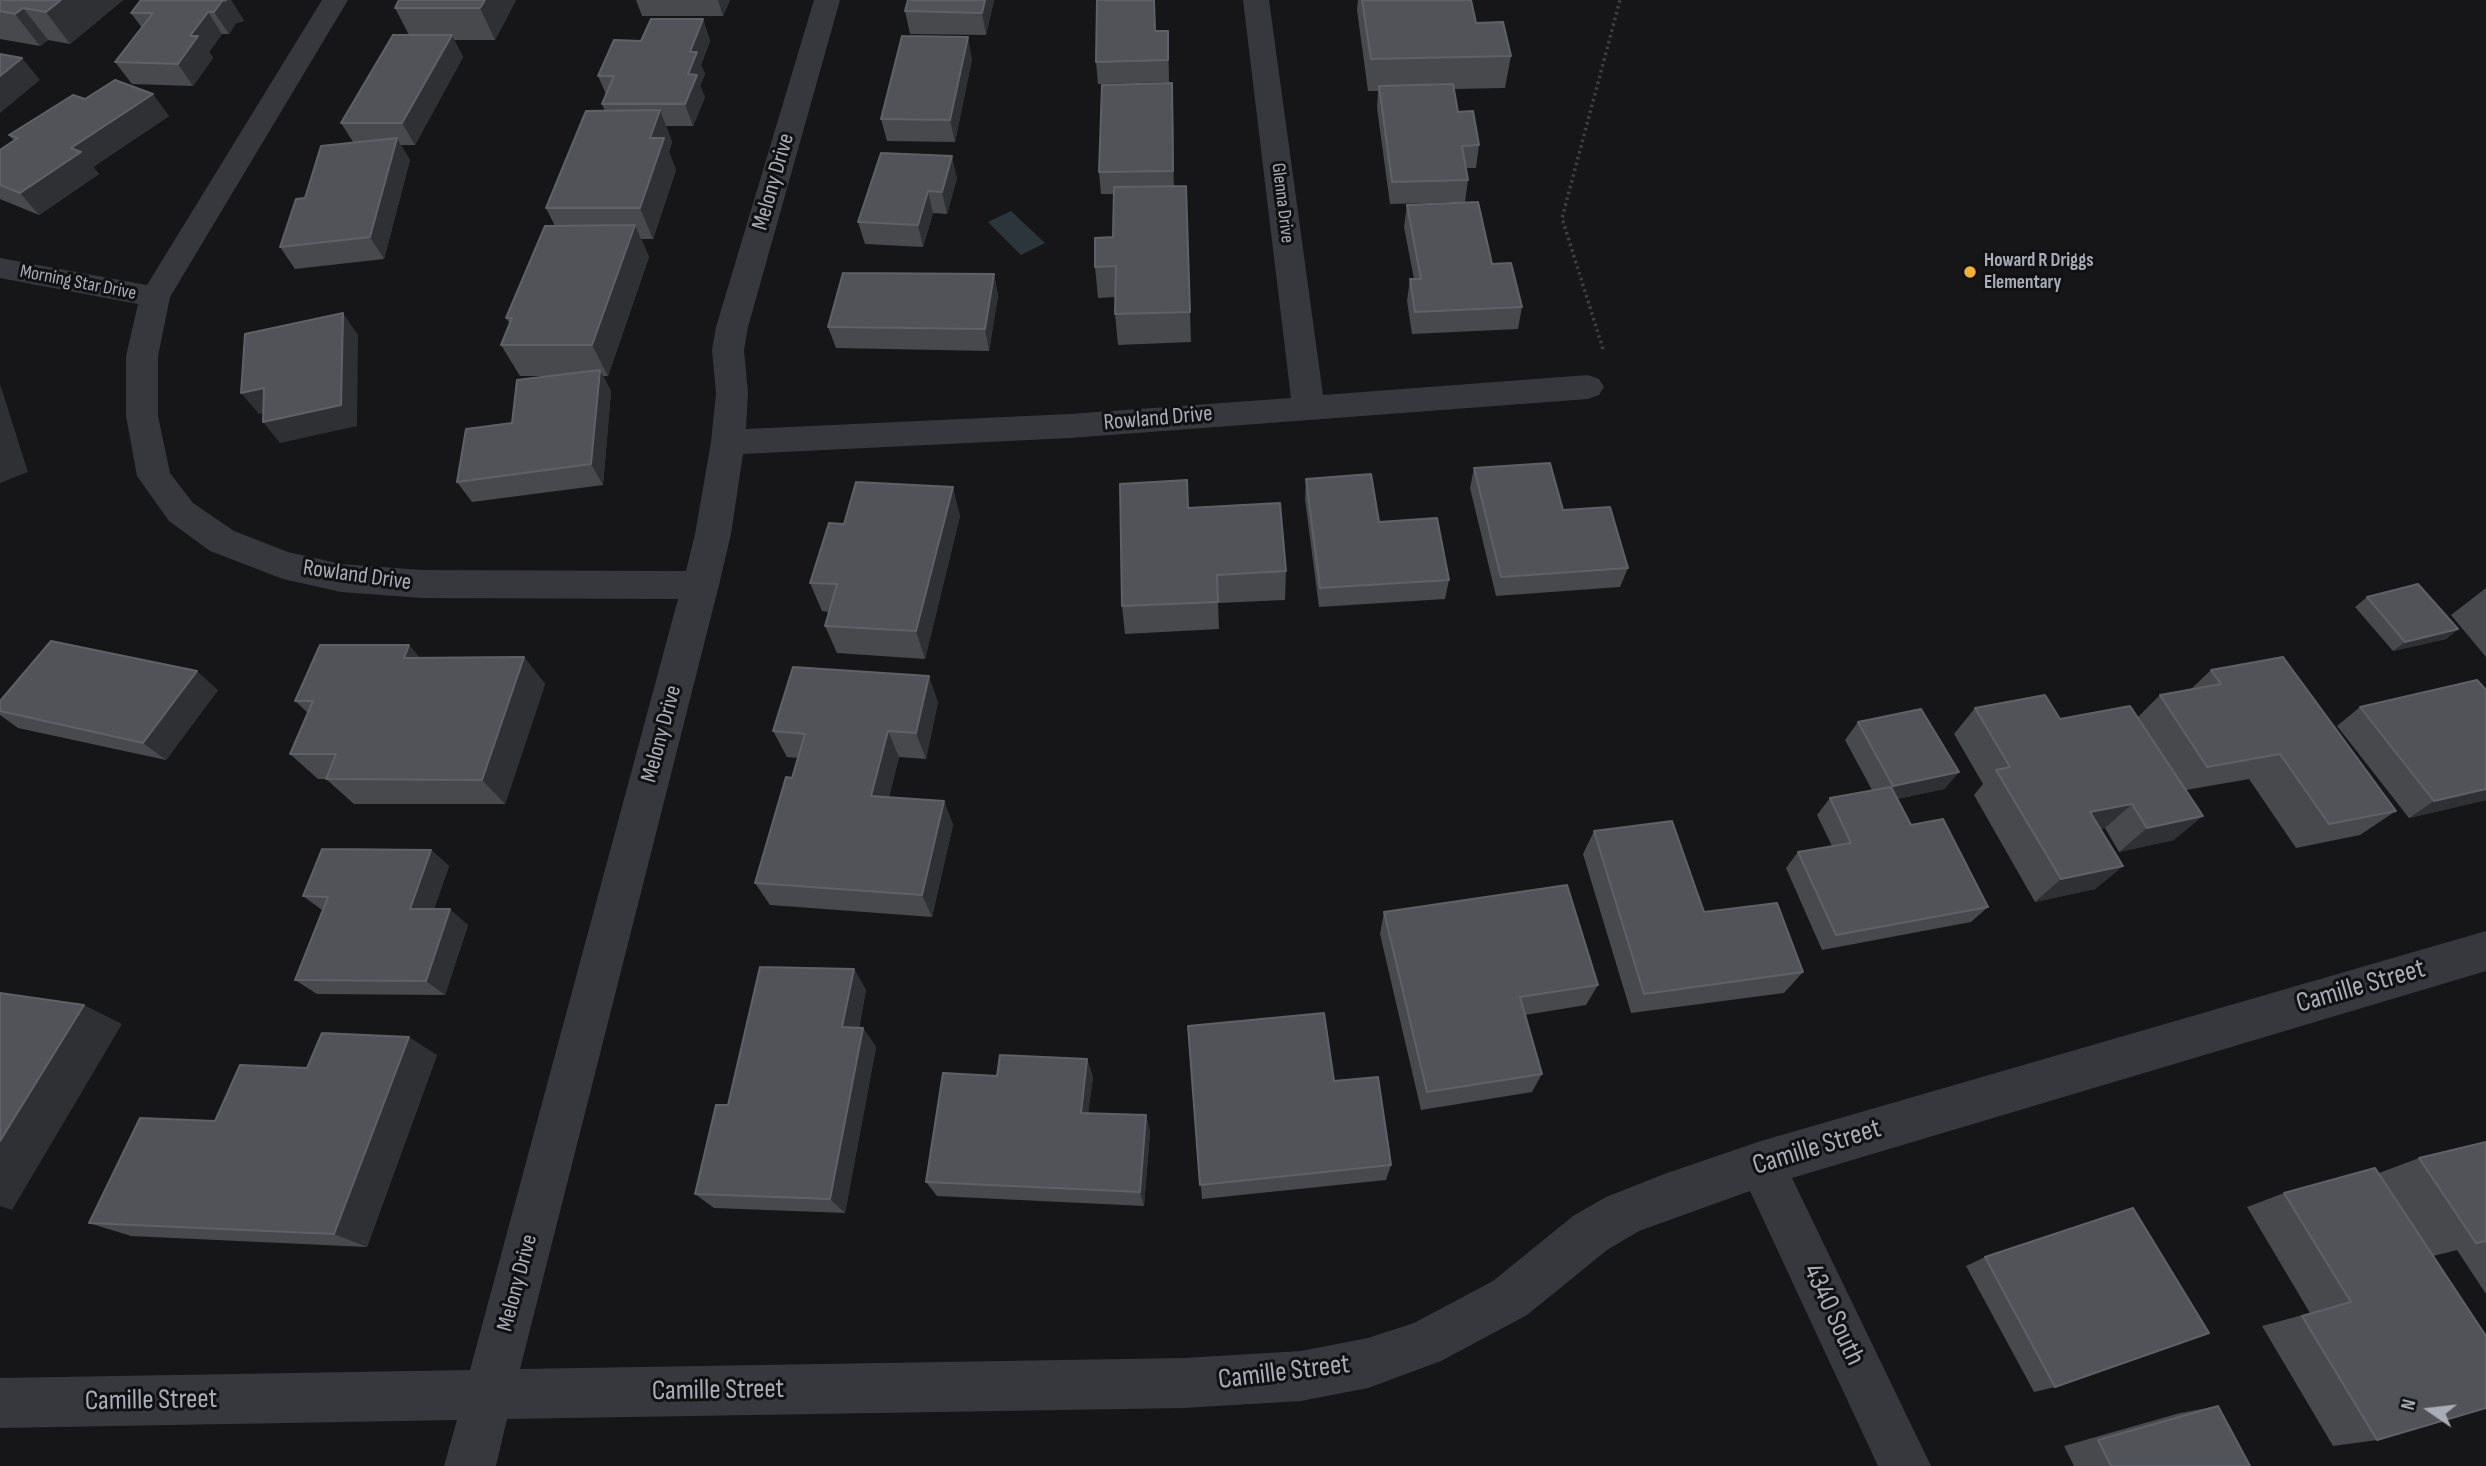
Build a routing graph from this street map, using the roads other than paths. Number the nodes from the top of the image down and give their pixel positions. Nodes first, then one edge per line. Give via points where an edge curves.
1 (335, 0) edge
2 (827, 0) edge
3 (1256, 0) edge
4 (0, 268) edge
5 (155, 297) junction
6 (1588, 387) dead end
7 (1308, 406) junction
8 (728, 442) junction
9 (701, 585) junction
10 (2486, 951) edge
11 (1761, 1164) junction
12 (489, 1395) junction
13 (0, 1403) edge
14 (470, 1466) edge
15 (1905, 1466) edge

1 - 5 street, Rowland Drive
2 - 8 street, Melony Drive via 732,327
3 - 7 street, Glenna Drive
4 - 5 street, Morning Star Drive
5 - 9 street, Rowland Drive via 142,356 142,416 154,476 181,512 222,541 283,565 341,578 422,584
6 - 7 street, Rowland Drive
7 - 8 street, Rowland Drive via 1070,426
8 - 9 street, Melony Drive
9 - 12 street, Melony Drive
10 - 11 street, Camille Street
11 - 12 street, Camille Street via 1623,1214 1590,1233 1510,1297 1424,1344 1368,1363 1301,1376 1170,1384
11 - 15 street, 4340 South
12 - 13 street, Camille Street
12 - 14 street, Melony Drive

